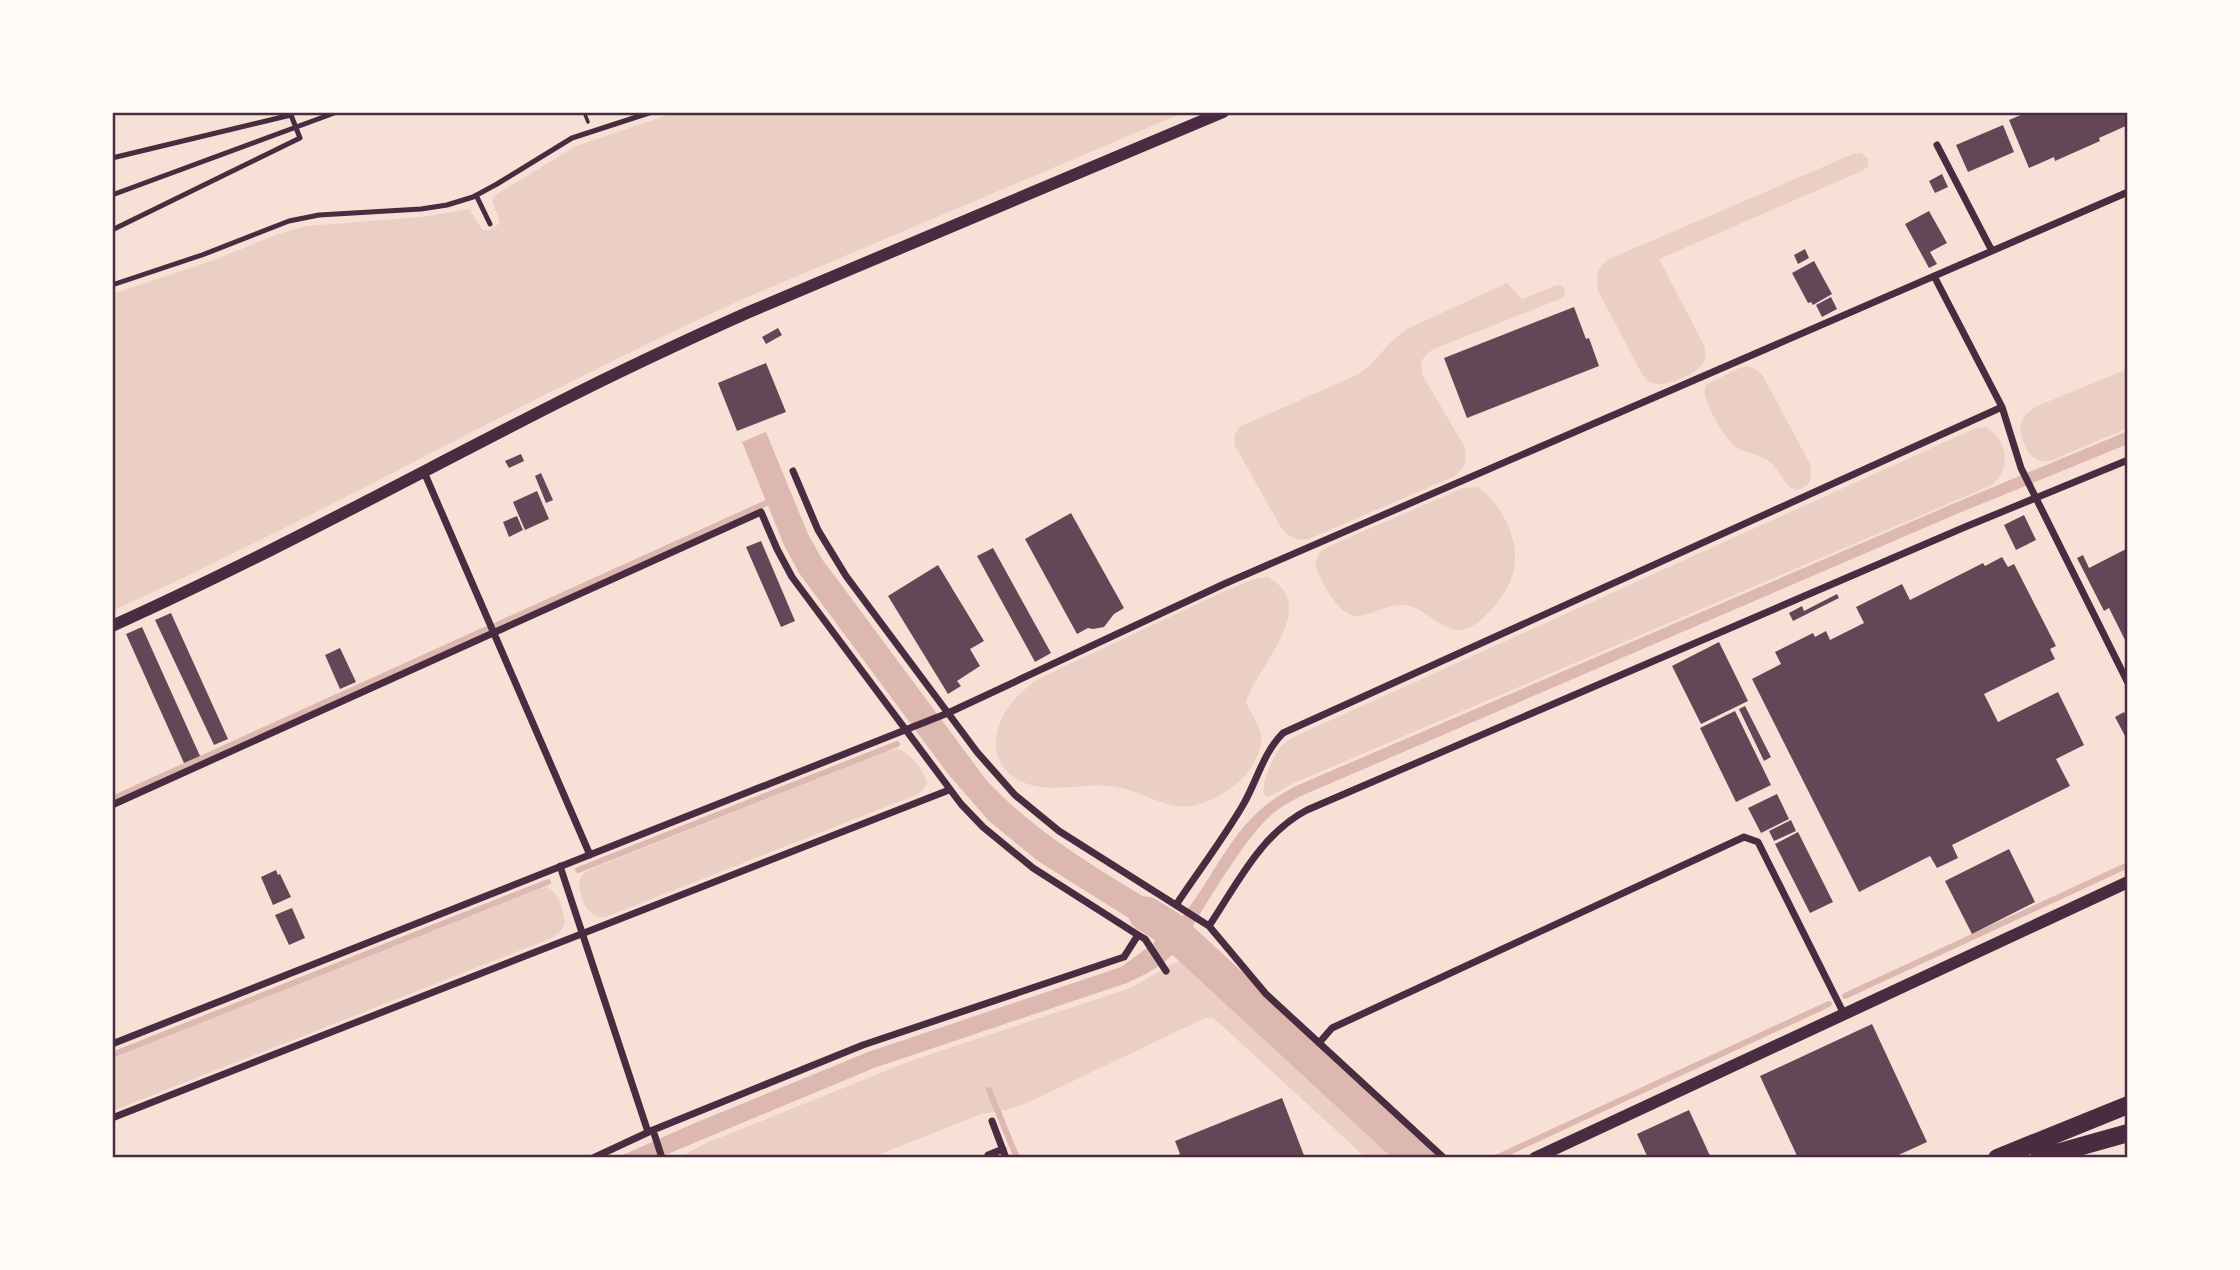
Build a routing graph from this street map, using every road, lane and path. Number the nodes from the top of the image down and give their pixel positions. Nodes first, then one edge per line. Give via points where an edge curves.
1 (337, 112) edge
2 (652, 112) edge
3 (1223, 112) edge
4 (296, 127) junction
5 (1937, 145) dead end
6 (112, 158) edge
7 (2128, 192) edge
8 (112, 195) edge
9 (476, 195) junction
10 (491, 224) dead end
11 (112, 230) edge
12 (1992, 251) junction
13 (1934, 276) junction
14 (112, 285) edge
15 (2002, 407) junction
16 (2128, 460) edge
17 (793, 471) dead end
18 (424, 472) junction
19 (2034, 495) junction
20 (112, 626) edge
21 (495, 632) junction
22 (2128, 661) edge
23 (2119, 665) junction
24 (2128, 683) edge
25 (948, 713) junction
26 (908, 729) junction
27 (949, 790) junction
28 (112, 806) edge
29 (590, 855) junction
30 (560, 866) junction
31 (2128, 882) edge
32 (1179, 907) junction
33 (1205, 923) junction
34 (583, 934) junction
35 (1138, 935) junction
36 (1165, 970) dead end
37 (1844, 1014) junction
38 (1319, 1043) junction
39 (112, 1044) edge
40 (2128, 1105) edge
41 (112, 1118) edge
42 (992, 1121) dead end
43 (652, 1132) junction
44 (2128, 1133) edge
45 (1003, 1149) junction
46 (988, 1155) dead end
47 (593, 1158) edge
48 (662, 1158) edge
49 (1006, 1158) edge
50 (1444, 1158) edge
51 (1535, 1158) edge
52 (1997, 1158) edge
53 (2039, 1158) edge

1 - 4 lane
2 - 9 lane via 572,138
3 - 18 street via 749,312
4 - 6 lane via 291,115
4 - 8 lane
4 - 11 lane via 300,138
5 - 12 street
7 - 12 street
9 - 10 lane
9 - 14 lane via 421,209 304,217
12 - 13 street
13 - 15 street
13 - 25 street via 1224,584
15 - 19 street
15 - 32 street via 1283,733 1266,754 1242,807
16 - 19 street
17 - 25 street via 830,553
18 - 20 street
18 - 21 street
19 - 23 street
19 - 33 street via 1299,814 1277,830
21 - 26 street via 761,512 792,577
21 - 28 street
21 - 29 street
22 - 23 street
23 - 24 street
25 - 26 street
25 - 32 street via 995,774 1036,814
26 - 27 street
26 - 29 street
27 - 34 street
27 - 35 street via 983,827 1033,869
29 - 30 street
30 - 34 street
30 - 39 street
31 - 37 street
32 - 33 street
33 - 38 street via 1266,994
34 - 41 street
34 - 43 street
35 - 36 street
35 - 43 street via 1124,957 863,1045
37 - 38 street via 1758,842 1744,837 1332,1028
37 - 51 street
38 - 50 street
40 - 52 highway
42 - 45 street
43 - 47 street
43 - 48 street
44 - 53 highway
45 - 46 street
45 - 49 street

